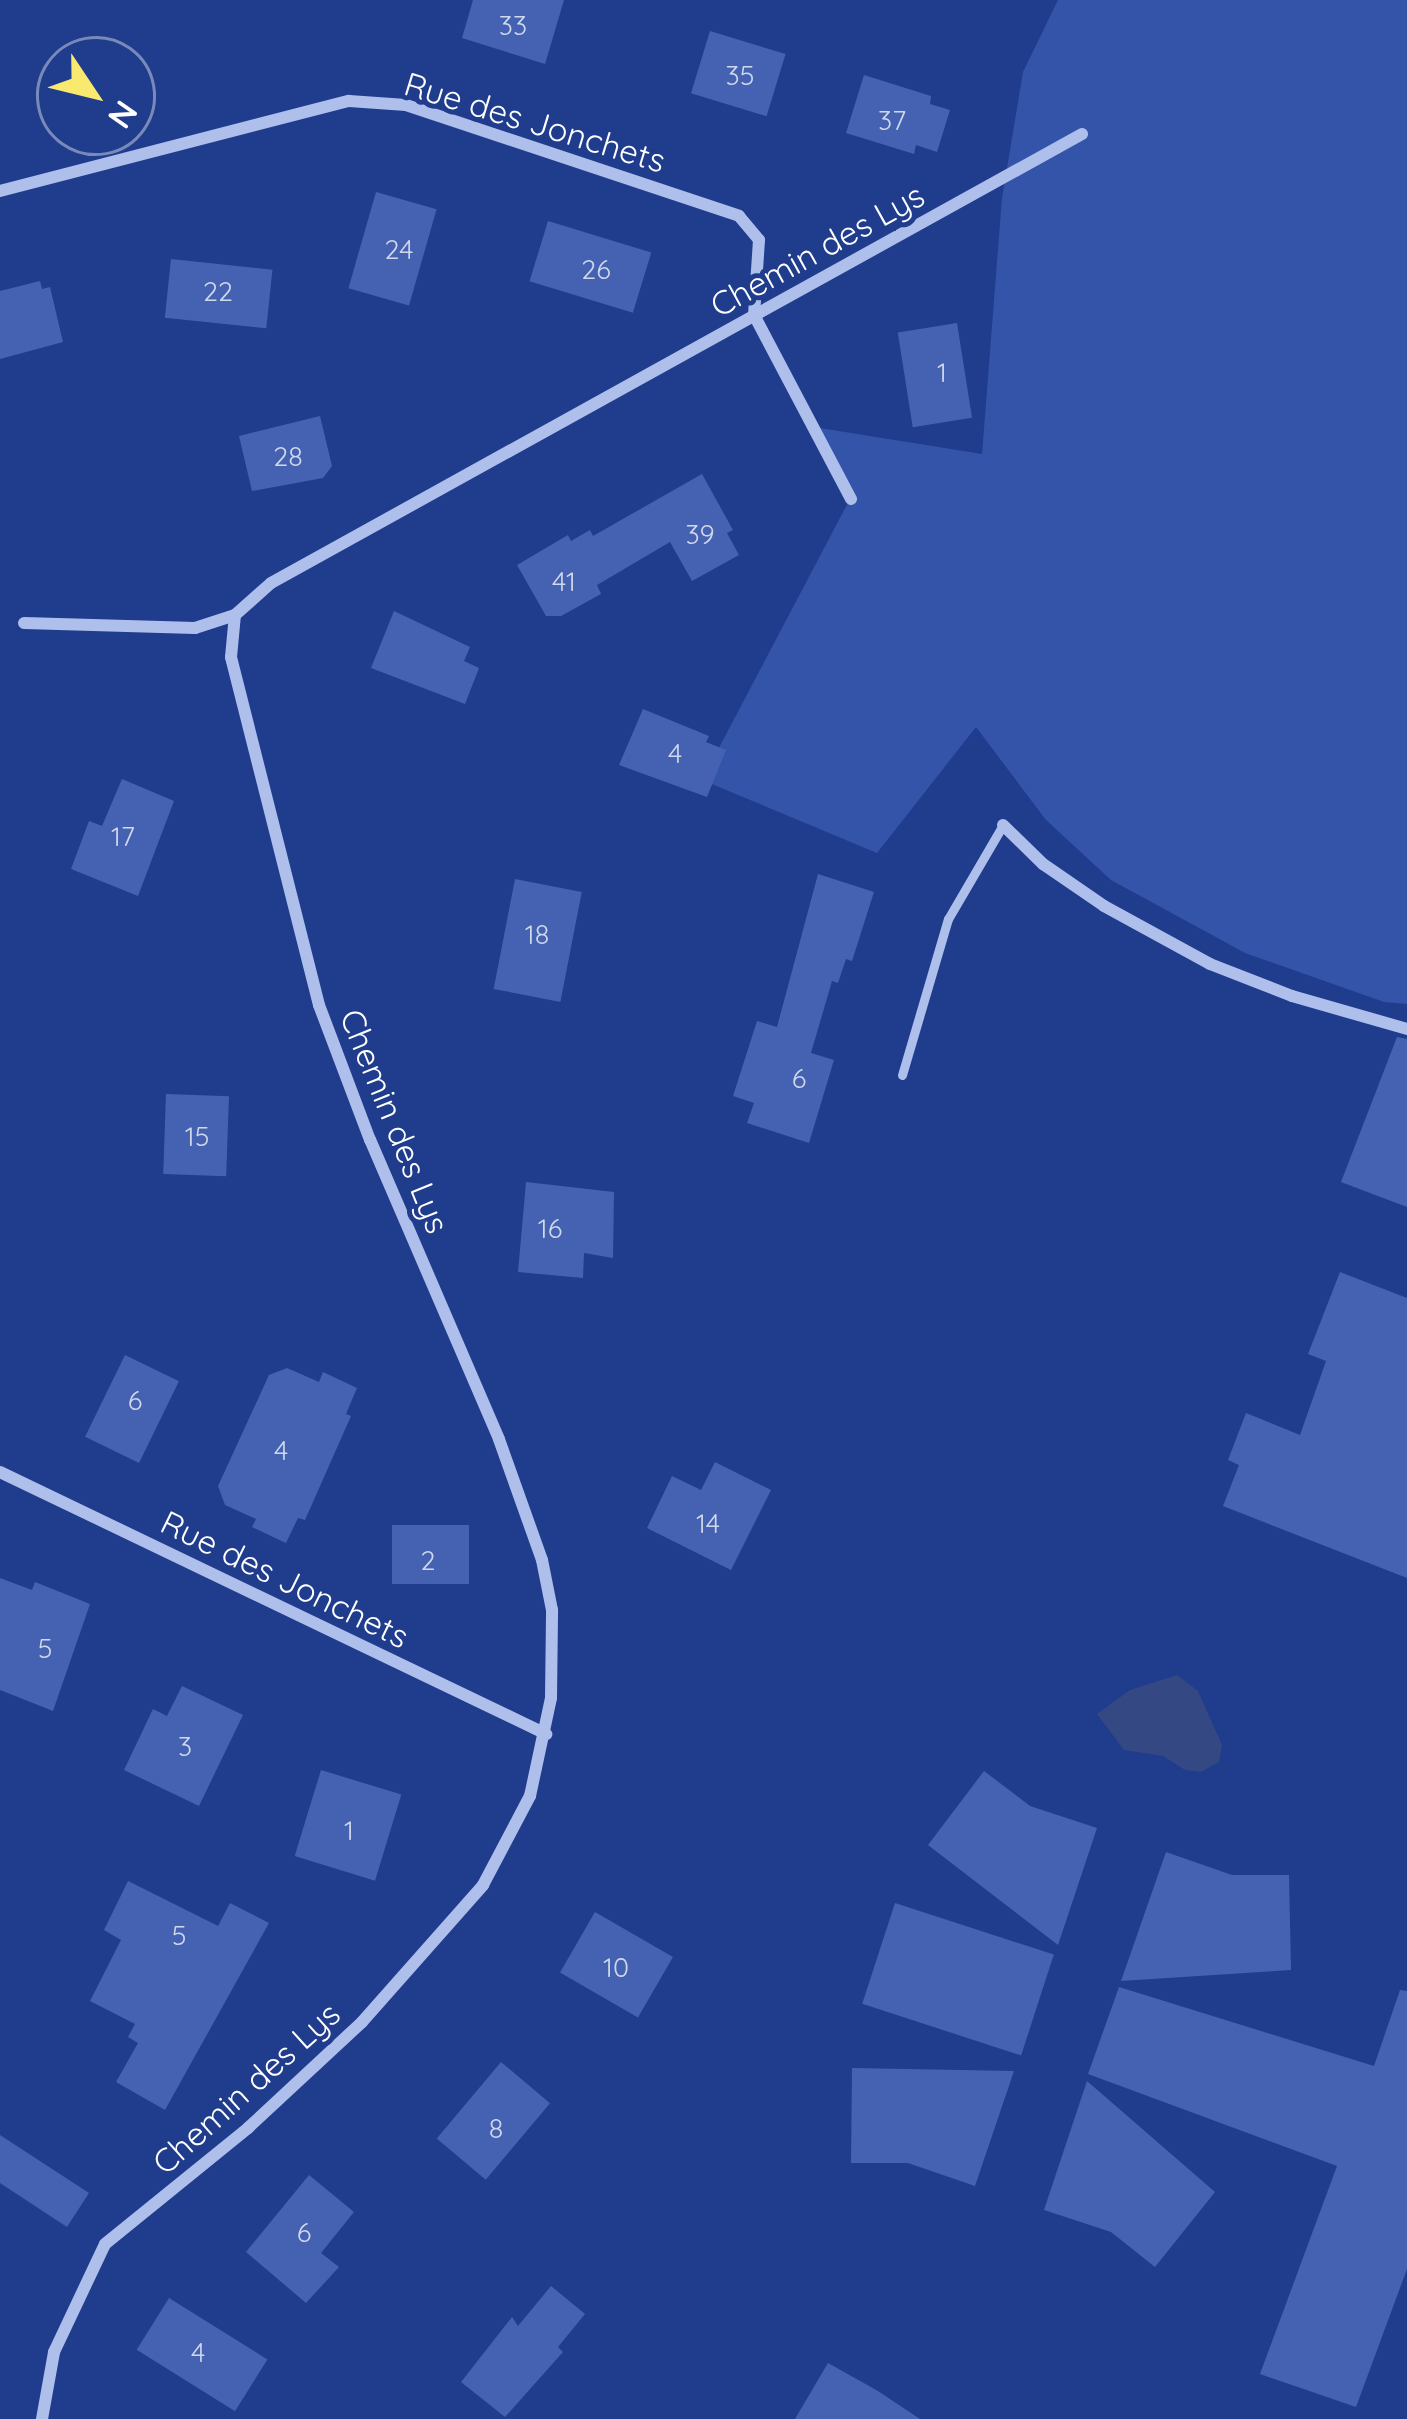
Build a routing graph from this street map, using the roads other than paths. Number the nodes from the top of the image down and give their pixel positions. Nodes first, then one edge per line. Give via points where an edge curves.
1 (1082, 134) dead end
2 (0, 191) edge
3 (754, 315) junction
4 (850, 499) dead end
5 (235, 615) junction
6 (24, 623) dead end
7 (1003, 825) joint
8 (1407, 1029) edge
9 (902, 1075) dead end
10 (0, 1472) edge
11 (546, 1734) junction
12 (42, 2419) edge

1 - 3 street, Chemin des Lys
2 - 3 street, Rue des Jonchets via 350,100 406,105 739,216 758,240
3 - 4 street
3 - 5 street, Chemin des Lys via 271,583
5 - 6 street via 195,628
5 - 11 street, Chemin des Lys via 231,657 319,1005 542,1560 552,1610
7 - 8 street via 1104,906 1210,964
7 - 9 lane via 948,919
10 - 11 street, Rue des Jonchets
11 - 12 street, Chemin des Lys via 530,1796 483,1885 425,1954 248,2128 105,2244 54,2353

